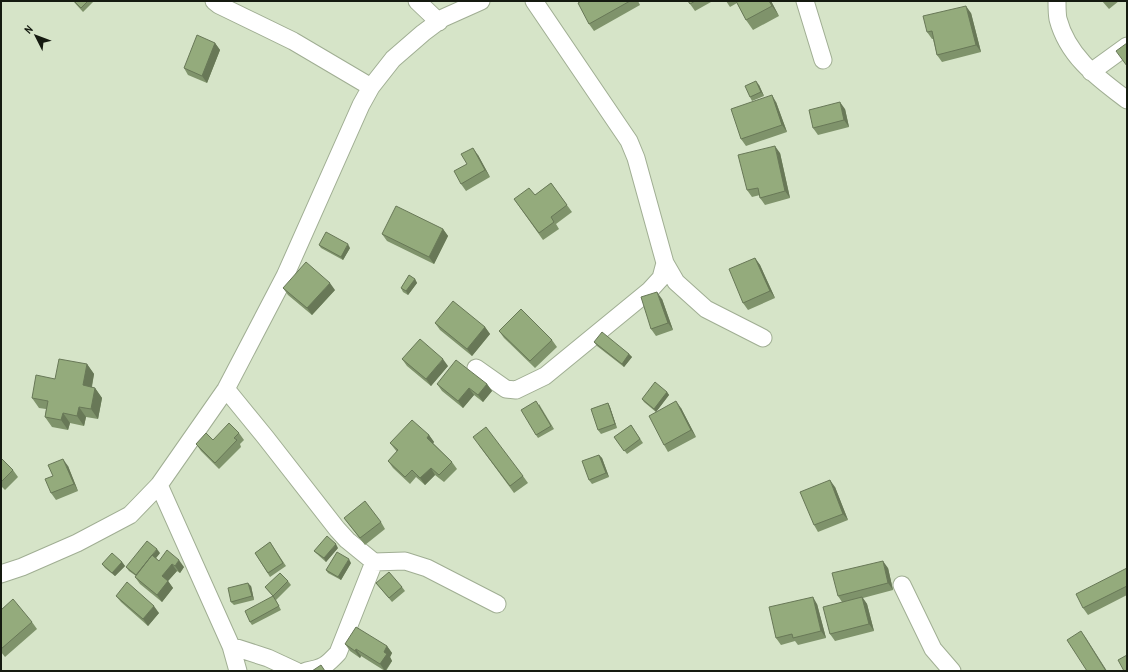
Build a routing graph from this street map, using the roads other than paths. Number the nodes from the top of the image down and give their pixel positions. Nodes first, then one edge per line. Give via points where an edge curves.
1 (214, 1) edge
2 (417, 1) edge
3 (481, 1) edge
4 (534, 1) edge
5 (805, 1) edge
6 (1057, 1) edge
7 (438, 22) junction
8 (1127, 46) edge
9 (823, 60) dead end
10 (1091, 72) junction
11 (371, 87) junction
12 (1127, 100) edge
13 (665, 263) junction
14 (763, 338) dead end
15 (476, 368) dead end
16 (226, 389) junction
17 (159, 486) junction
18 (374, 562) junction
19 (1, 574) edge
20 (902, 585) dead end
21 (497, 604) dead end
22 (230, 646) junction
23 (238, 671) edge
24 (296, 671) edge
25 (306, 671) edge
26 (952, 671) edge

1 - 11 street via 293,41
2 - 7 street
3 - 7 street
4 - 13 street via 630,141
5 - 9 street
6 - 10 street via 1058,19 1070,47
7 - 11 street via 393,59
8 - 10 street
10 - 12 street
11 - 16 street via 361,104 285,276
13 - 14 street via 676,282 706,309
13 - 15 street via 661,278 650,290 545,376 516,390 506,389
16 - 17 street
16 - 18 street via 337,529
17 - 19 street via 130,515 77,543
17 - 22 street
18 - 21 street via 405,562 428,568
18 - 25 street via 338,653 320,669
20 - 26 street via 933,649
22 - 23 street
22 - 24 street via 268,658

